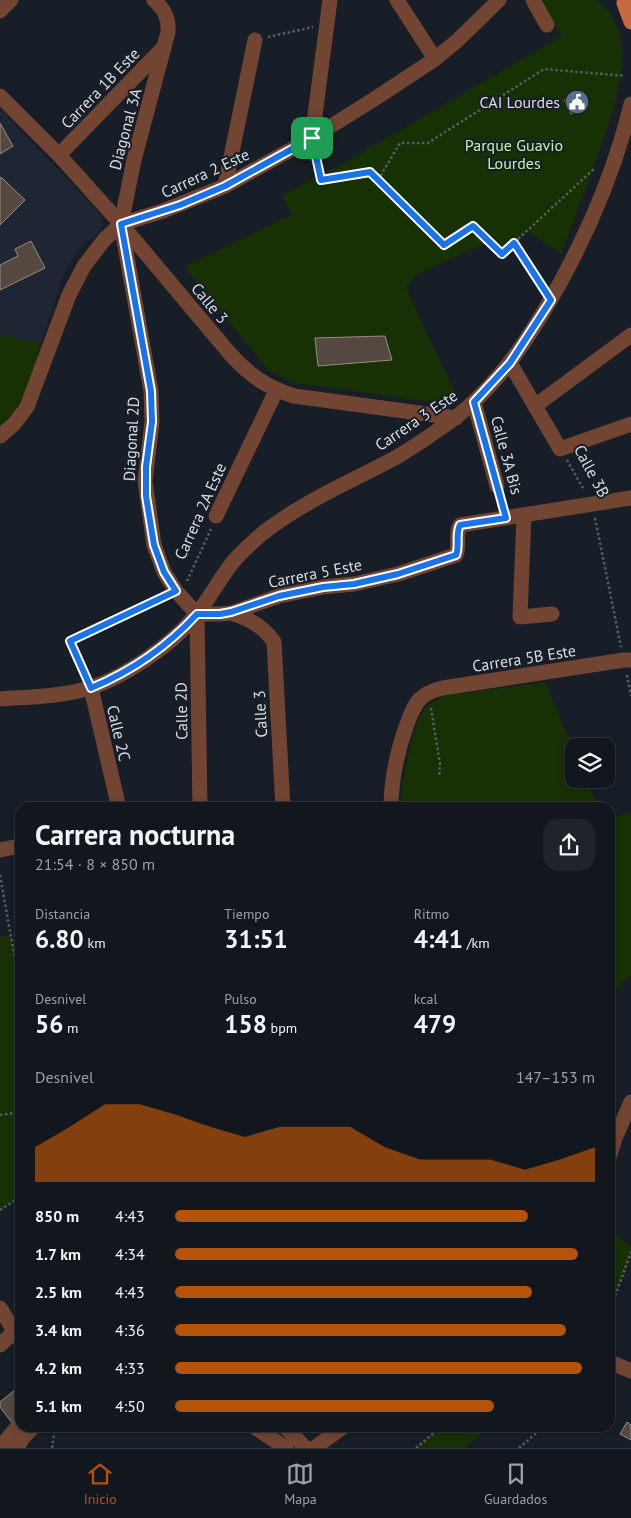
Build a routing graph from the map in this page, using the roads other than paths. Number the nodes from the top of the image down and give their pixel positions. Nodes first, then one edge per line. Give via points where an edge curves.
1 (11, 0) edge
2 (154, 0) edge
3 (330, 0) edge
4 (397, 0) edge
5 (499, 0) edge
6 (533, 0) edge
7 (625, 4) edge
8 (0, 11) edge
9 (631, 22) edge
10 (547, 25) dead end
11 (255, 40) road end
12 (166, 44) junction
13 (435, 59) junction
14 (0, 96) edge
15 (631, 104) edge
16 (631, 123) edge
17 (312, 138) junction
18 (625, 148) edge
19 (59, 155) junction
20 (225, 186) junction
21 (121, 224) junction
22 (631, 335) edge
23 (510, 363) junction
24 (276, 391) junction
25 (474, 402) junction
26 (535, 406) junction
27 (456, 418) junction
28 (631, 424) edge
29 (0, 436) edge
30 (497, 486) dead end
31 (631, 498) edge
32 (524, 515) junction
33 (216, 516) road end
34 (231, 612) junction
35 (197, 614) junction
36 (552, 614) dead end
37 (629, 659) edge
38 (91, 688) junction
39 (0, 699) edge
40 (118, 802) edge
41 (197, 802) edge
42 (283, 802) edge
43 (391, 802) edge
44 (15, 847) edge
45 (0, 850) edge
46 (631, 1102) edge
47 (615, 1138) edge
48 (0, 1308) edge
49 (15, 1328) edge
50 (15, 1334) edge
51 (0, 1345) edge
52 (615, 1364) edge
53 (631, 1371) edge
54 (15, 1430) edge
55 (28, 1432) edge
56 (262, 1432) edge
57 (290, 1432) edge
58 (333, 1432) edge
59 (1, 1448) edge
60 (17, 1448) edge
61 (286, 1448) edge
62 (306, 1448) edge
63 (314, 1448) edge

1 - 8 street
2 - 12 street, Diagonal 3A via 164,10 167,21
3 - 17 street
4 - 13 street
5 - 13 street, Carrera 2 Este
6 - 10 street
7 - 9 main road
11 - 20 street
12 - 19 street, Carrera 1B Este
12 - 21 street, Diagonal 3A via 134,160
13 - 17 street, Carrera 2 Este
14 - 19 street, Calle 3
15 - 18 street
16 - 18 street
17 - 20 street, Carrera 2 Este
18 - 23 street, Carrera 3 Este via 614,164 599,204 551,300
19 - 21 street, Calle 3
20 - 21 street, Carrera 2 Este
21 - 24 street, Calle 3 via 231,356
21 - 29 street, Carrera 2 Este via 84,266 69,295 27,407
21 - 35 street, Diagonal 2D via 152,398 146,496 154,545 164,572
22 - 26 street
23 - 25 street, Carrera 3 Este
23 - 26 street, Calle 3B
24 - 27 street, Calle 3
24 - 33 street, Carrera 2A Este
25 - 27 street, Carrera 3 Este
25 - 30 street, Calle 3A Bis
26 - 28 street, Calle 3B via 560,449
27 - 35 street, Carrera 3 Este via 396,457 310,501 274,525 233,562
31 - 32 street, Carrera 5 Este
32 - 34 street, Carrera 5 Este via 460,525 456,555 398,574 279,596
32 - 36 street via 520,617
34 - 35 street, Carrera 5 Este
34 - 42 street, Calle 3 via 264,630 274,642
35 - 38 street via 158,651
35 - 41 street, Calle 2D
37 - 43 street, Carrera 5B Este via 436,689 425,695 412,710 398,750
38 - 39 street
38 - 40 street, Calle 2C
44 - 45 street
46 - 47 street
48 - 49 street
50 - 51 street
52 - 53 street
54 - 59 street
55 - 60 street
56 - 61 street
57 - 62 street
58 - 63 street

